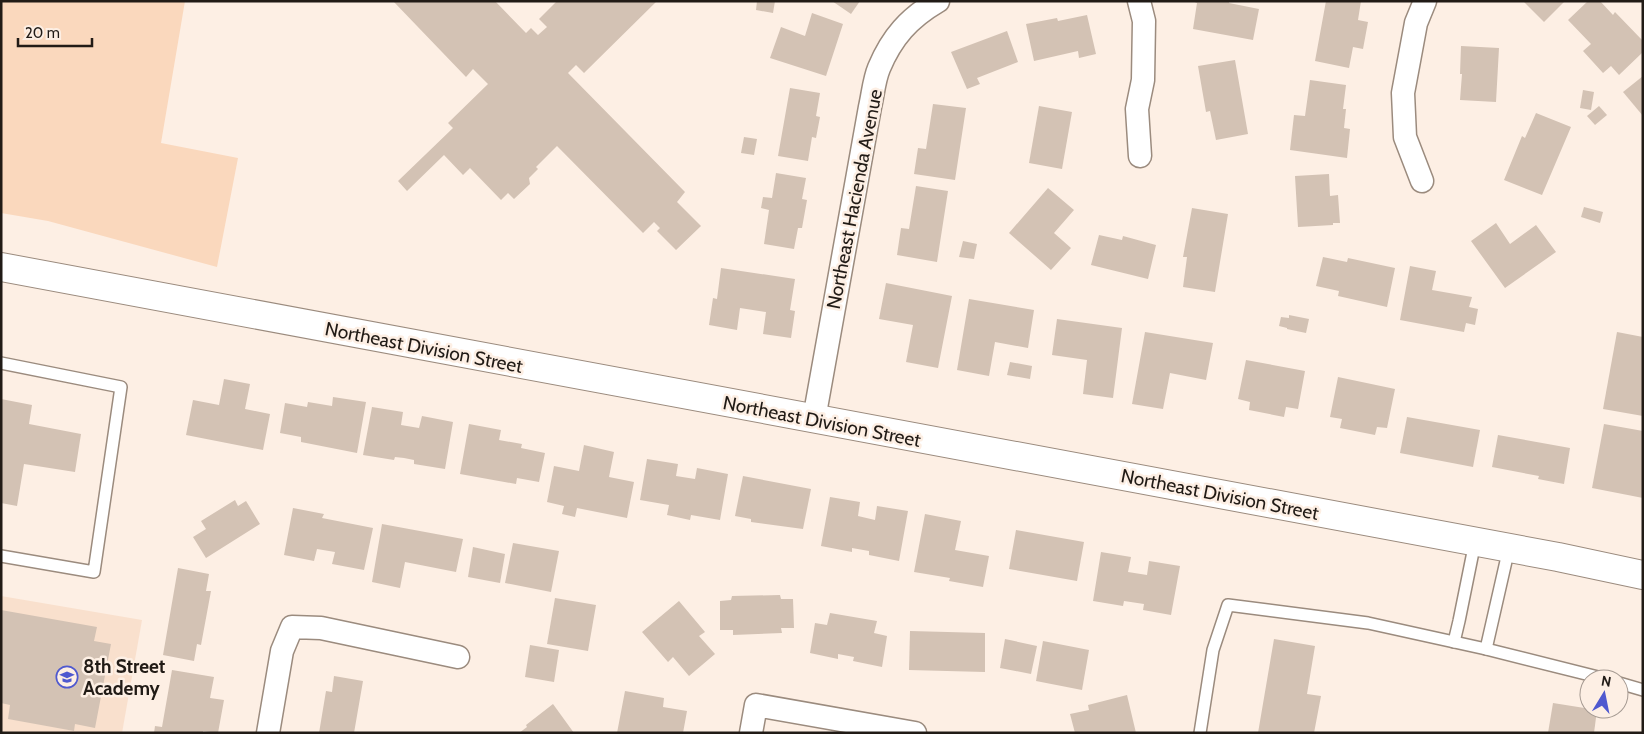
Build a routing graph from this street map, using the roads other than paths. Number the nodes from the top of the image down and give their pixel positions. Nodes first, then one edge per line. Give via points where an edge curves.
1 (938, 1) edge
2 (1140, 1) edge
3 (1424, 1) edge
4 (1140, 156) dead end
5 (1422, 181) dead end
6 (1, 267) edge
7 (1, 363) edge
8 (814, 419) junction
9 (1475, 542) junction
10 (1509, 548) junction
11 (1, 556) edge
12 (1643, 575) edge
13 (1454, 642) junction
14 (1486, 649) junction
15 (458, 657) dead end
16 (1579, 672) edge
17 (1629, 686) edge
18 (1643, 690) edge
19 (268, 733) edge
20 (751, 733) edge
21 (915, 733) edge
22 (1200, 733) edge

1 - 8 street, Northeast Hacienda Avenue via 904,27 878,70
2 - 4 street via 1144,21 1143,80 1137,109
3 - 5 street via 1416,23 1403,93 1405,137
6 - 8 street, Northeast Division Street
7 - 11 lane via 122,388 94,572
8 - 9 street, Northeast Division Street
9 - 10 street, Northeast Division Street
9 - 13 lane
10 - 12 street, Northeast Division Street
10 - 14 lane
13 - 14 lane
13 - 22 lane via 1368,623 1228,605 1213,650
14 - 16 lane
15 - 19 street via 321,628 292,627 282,650
17 - 18 lane
20 - 21 street via 756,705

